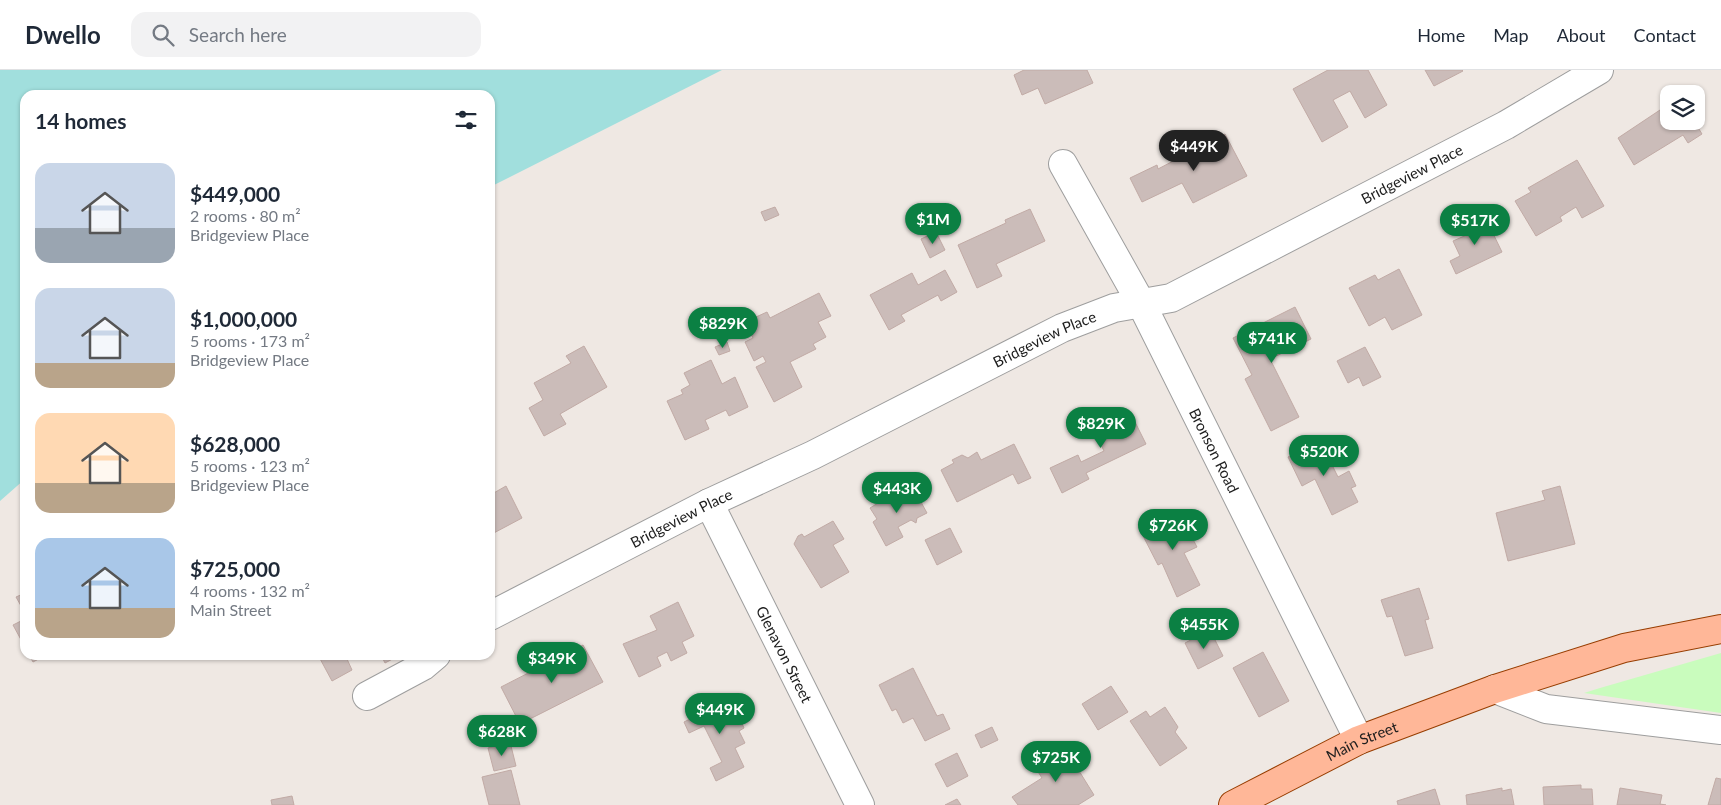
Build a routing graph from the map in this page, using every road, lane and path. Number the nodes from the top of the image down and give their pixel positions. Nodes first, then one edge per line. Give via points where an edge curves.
1 (1599, 70) edge
2 (1063, 164) dead end
3 (1141, 304) junction
4 (709, 503) junction
5 (495, 613) edge
6 (1721, 629) edge
7 (430, 660) edge
8 (1495, 689) junction
9 (367, 696) dead end
10 (1721, 730) edge
11 (1359, 740) junction
12 (860, 805) edge
13 (1233, 805) edge

1 - 3 street, Bridgeview Place via 1506,125 1170,298
2 - 3 street, Bronson Road
3 - 4 street, Bridgeview Place via 1114,308 1062,328 813,455
3 - 11 street, Bronson Road
4 - 5 street, Bridgeview Place
4 - 12 street, Glenavon Street
6 - 8 main road, Main Street via 1624,648
7 - 9 street
8 - 10 street via 1546,710
8 - 11 main road, Main Street
11 - 13 main road, Main Street

